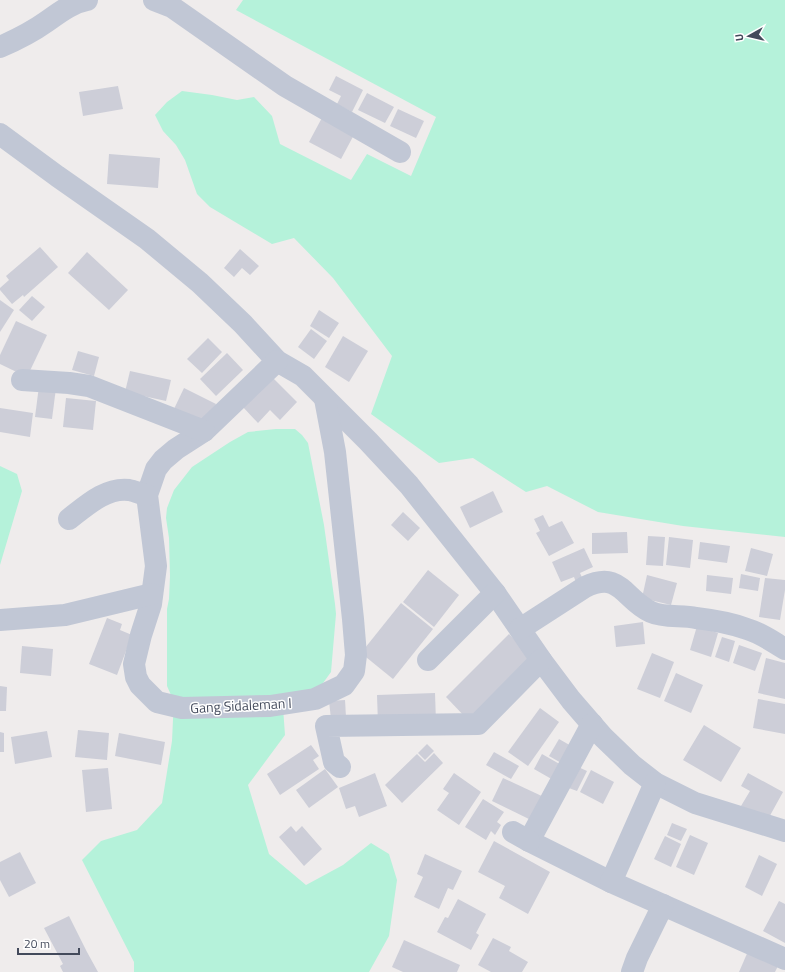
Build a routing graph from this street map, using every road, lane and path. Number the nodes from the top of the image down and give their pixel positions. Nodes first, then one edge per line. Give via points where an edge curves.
1 (87, 0) edge
2 (154, 0) edge
3 (0, 47) edge
4 (0, 134) edge
5 (400, 152) dead end
6 (277, 361) junction
7 (22, 380) dead end
8 (325, 399) junction
9 (204, 431) junction
10 (147, 495) junction
11 (69, 519) dead end
12 (495, 593) junction
13 (152, 594) junction
14 (0, 620) edge
15 (520, 629) junction
16 (785, 649) edge
17 (428, 660) dead end
18 (541, 660) junction
19 (323, 695) junction
20 (592, 724) junction
21 (326, 726) junction
22 (340, 767) dead end
23 (655, 783) junction
24 (785, 831) edge
25 (611, 882) junction
26 (663, 905) junction
27 (785, 958) edge
28 (632, 972) edge

1 - 3 street via 64,9 30,32
2 - 5 street via 172,7 285,86
4 - 6 street via 147,239 200,283
6 - 8 street via 303,376
6 - 9 street, Gang Sidaleman I
7 - 9 street via 89,386
8 - 12 street via 408,485
8 - 19 street, Gang Sidaleman I via 335,452 356,655 354,671 344,685
9 - 10 street, Gang Sidaleman I via 163,460 156,469
10 - 11 street via 130,490 118,490 101,496
10 - 13 street, Gang Sidaleman I via 156,566
12 - 15 street
12 - 17 street
13 - 14 street via 65,615
13 - 19 street, Gang Sidaleman I via 134,664 140,685 157,702 182,708 270,706 315,699
15 - 16 street via 585,587 603,581 618,586 651,612 695,617 748,629
15 - 18 street
18 - 20 street
18 - 21 street via 478,724
19 - 21 street
20 - 23 street via 632,765
20 - 25 street via 521,837
21 - 22 street via 334,762
23 - 24 street via 695,804
23 - 25 street
25 - 26 street
26 - 27 street
26 - 28 street

